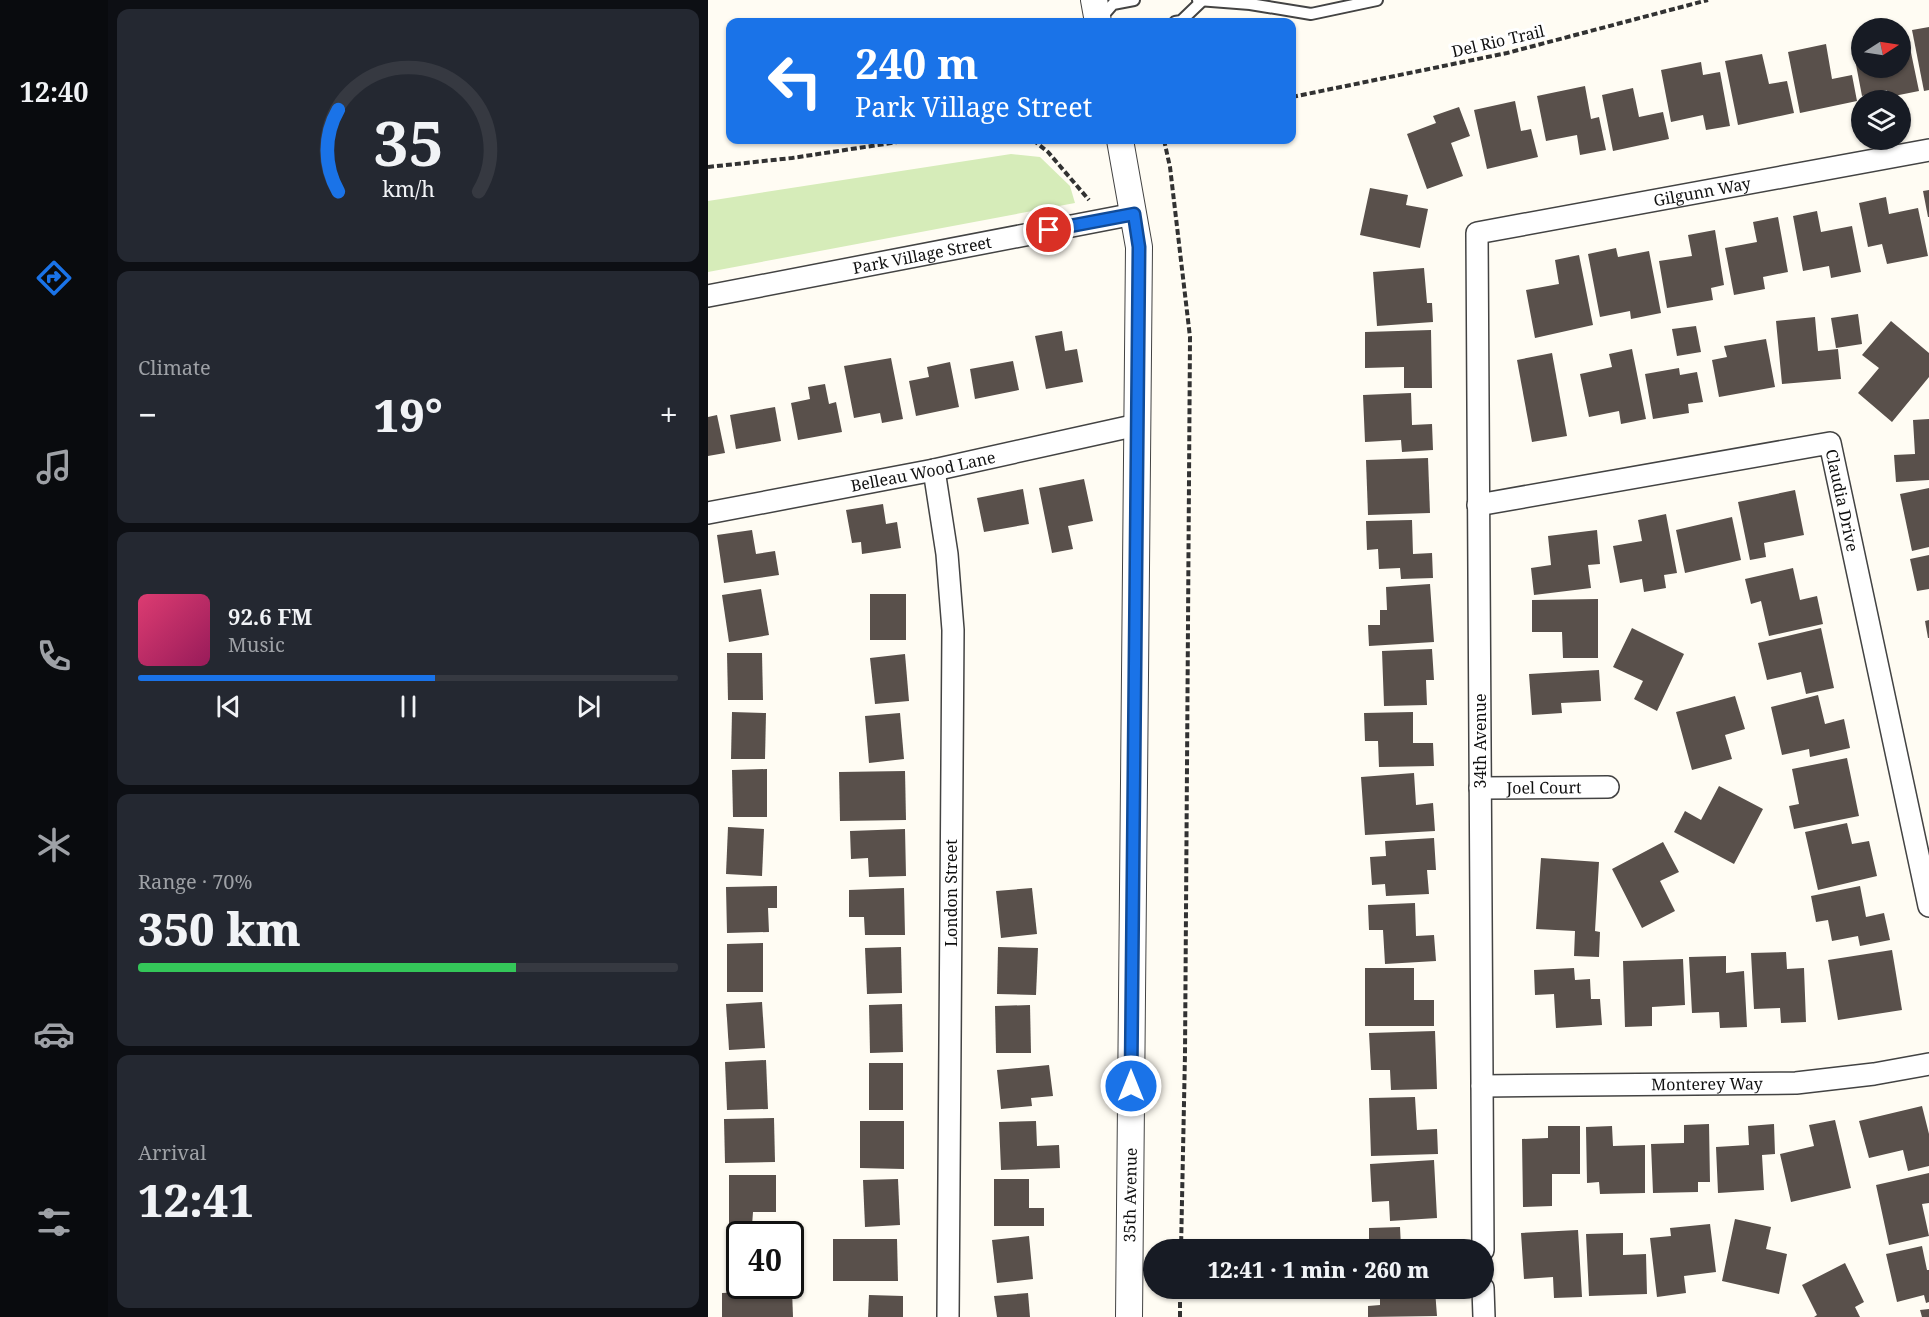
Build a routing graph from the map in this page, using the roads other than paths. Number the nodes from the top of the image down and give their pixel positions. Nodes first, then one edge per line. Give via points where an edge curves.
1 (1094, 0) edge
2 (1134, 0) edge
3 (1377, 0) edge
4 (1200, 1) edge
5 (1097, 18) edge
6 (1101, 18) edge
7 (1184, 18) edge
8 (1121, 144) edge
9 (1929, 150) edge
10 (1134, 214) junction
11 (1477, 233) joint
12 (708, 296) edge
13 (1137, 425) junction
14 (934, 470) junction
15 (1478, 505) junction
16 (708, 513) edge
17 (1608, 787) dead end
18 (1480, 788) junction
19 (1929, 906) edge
20 (1929, 1064) edge
21 (1482, 1086) junction
22 (1483, 1239) edge
23 (1483, 1299) edge
24 (948, 1317) edge
25 (1129, 1317) edge
26 (1484, 1317) edge

1 - 5 street
2 - 6 lane via 1113,4
3 - 4 lane via 1311,14
4 - 7 lane
8 - 10 street, 35th Avenue
9 - 11 street, Gilgunn Way
10 - 12 street, Park Village Street
10 - 13 street, 35th Avenue via 1139,247
11 - 15 street, 34th Avenue
13 - 14 street, Belleau Wood Lane
13 - 25 street, 35th Avenue
14 - 16 street, Belleau Wood Lane
14 - 24 street, London Street via 947,554 952,630
15 - 18 street, 34th Avenue
15 - 19 street, Claudia Drive via 1830,443
17 - 18 street, Joel Court
18 - 21 street, 34th Avenue
20 - 21 street, Monterey Way via 1796,1083
21 - 22 street, 34th Avenue
23 - 26 street

